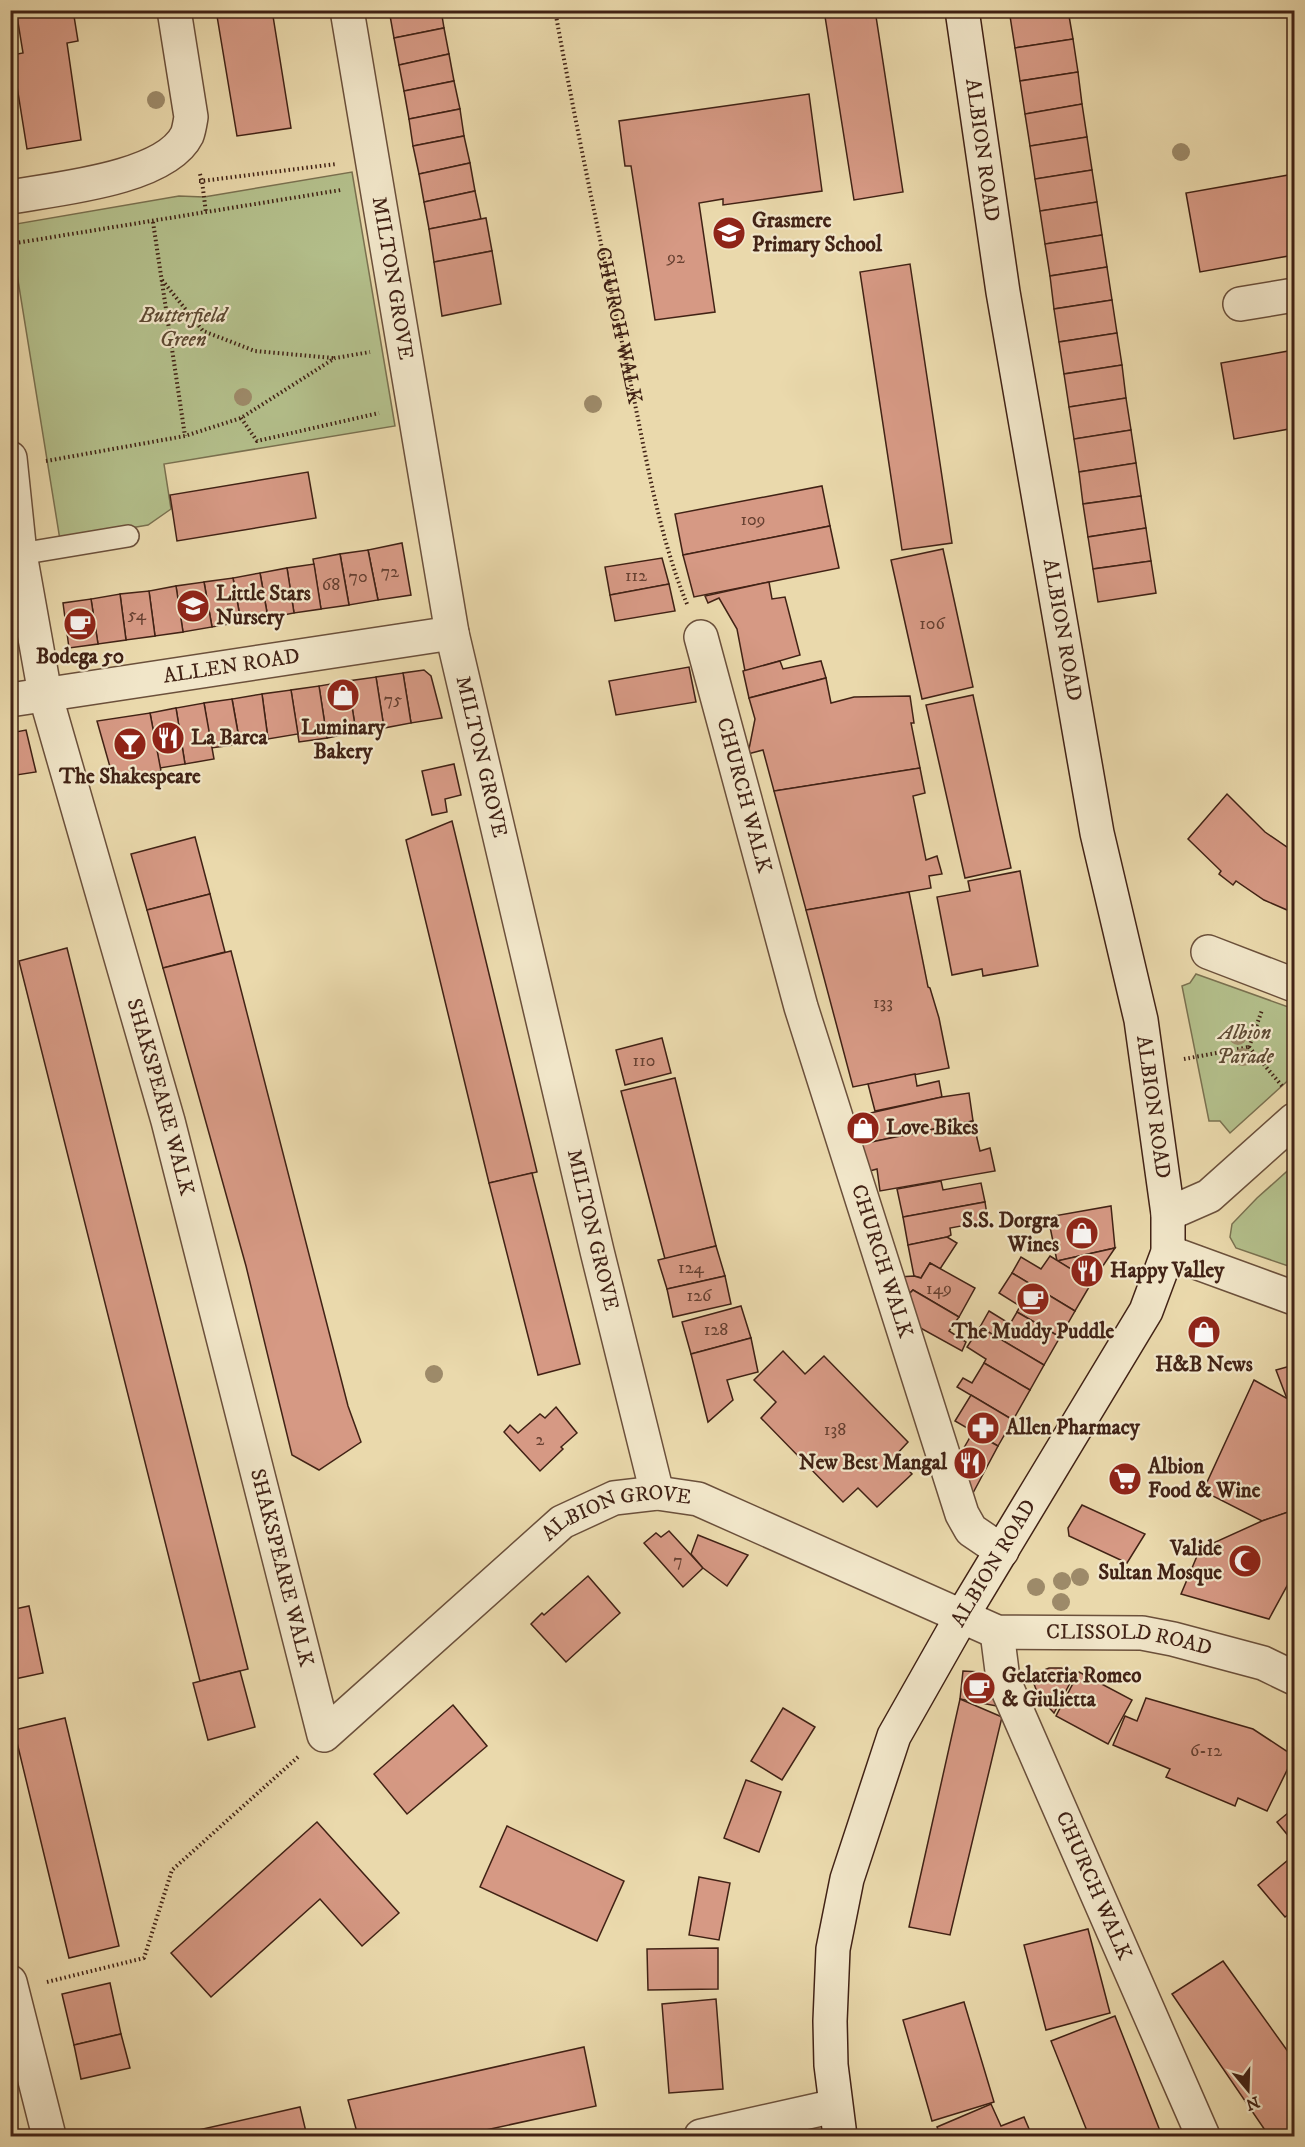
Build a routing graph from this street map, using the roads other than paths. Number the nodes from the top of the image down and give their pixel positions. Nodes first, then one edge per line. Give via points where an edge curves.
1 (174, 10) edge
2 (347, 10) edge
3 (962, 10) edge
4 (10, 196) edge
5 (1294, 295) edge
6 (1240, 304) dead end
7 (11, 463) edge
8 (128, 536) dead end
9 (20, 554) junction
10 (452, 633) junction
11 (701, 637) road end
12 (45, 694) junction
13 (10, 700) edge
14 (1208, 952) dead end
15 (1294, 985) edge
16 (1291, 1106) edge
17 (1168, 1214) junction
18 (1168, 1252) junction
19 (1294, 1298) edge
20 (657, 1493) junction
21 (1002, 1551) junction
22 (962, 1616) junction
23 (997, 1632) junction
24 (1294, 1678) edge
25 (324, 1735) joint
26 (11, 1987) edge
27 (838, 2121) edge
28 (49, 2136) edge
29 (701, 2136) edge
30 (1203, 2136) edge

1 - 4 street via 191,117 187,134 177,148 123,176
2 - 10 street, MILTON GROVE
3 - 17 street, ALBION ROAD via 1003,292 1096,833 1142,1020
5 - 6 street
7 - 9 street, SHAKSPEARE WALK
8 - 9 lane
9 - 12 street, SHAKSPEARE WALK
10 - 12 street, ALLEN ROAD
10 - 20 street, MILTON GROVE
11 - 21 street, CHURCH WALK via 801,1007 962,1514 971,1530
12 - 13 street, ALLEN ROAD
12 - 25 street, SHAKSPEARE WALK via 168,1121
14 - 15 street
16 - 17 street via 1209,1196
17 - 18 street, ALBION ROAD
18 - 19 street
18 - 21 street, ALBION ROAD via 1146,1311
20 - 22 street, ALBION GROVE via 698,1499
20 - 25 street, ALBION GROVE via 614,1498 562,1522
21 - 22 street, ALBION ROAD
22 - 23 street, CLISSOLD ROAD
22 - 27 street, ALBION ROAD via 894,1736 847,1879 833,1948 831,2054
23 - 24 street, CLISSOLD ROAD via 1142,1633 1263,1664
23 - 30 street, CHURCH WALK via 1002,1679
26 - 28 street
27 - 29 street

